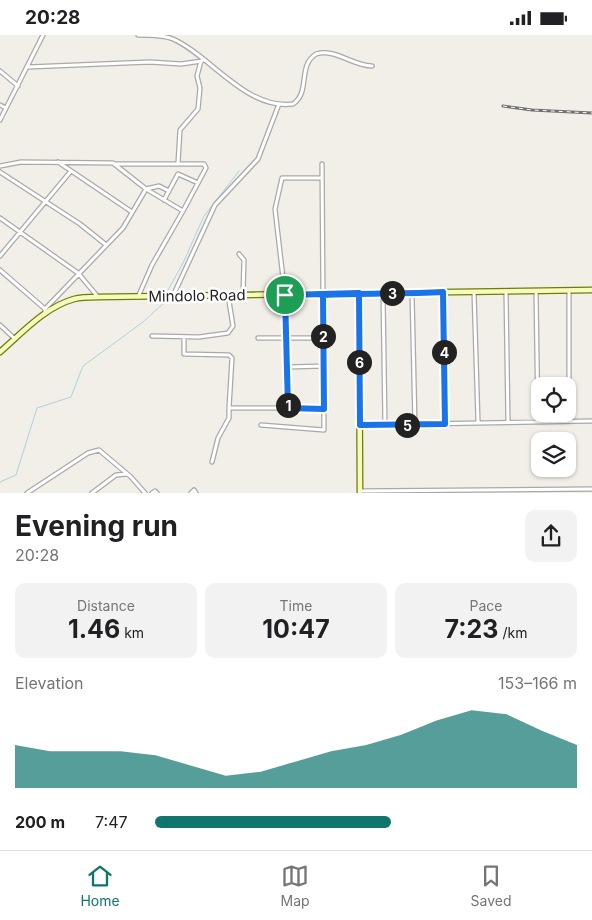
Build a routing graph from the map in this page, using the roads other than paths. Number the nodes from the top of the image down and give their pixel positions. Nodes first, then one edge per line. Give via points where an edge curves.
1 (43, 35) edge
2 (138, 35) edge
3 (202, 61) junction
4 (372, 66) dead end
5 (28, 67) junction
6 (0, 71) edge
7 (18, 86) junction
8 (279, 103) junction
9 (0, 105) edge
10 (6, 109) junction
11 (0, 120) edge
12 (58, 162) junction
13 (178, 163) junction
14 (116, 164) junction
15 (322, 164) dead end
16 (0, 166) edge
17 (71, 171) junction
18 (0, 172) edge
19 (322, 178) junction
20 (198, 183) junction
21 (146, 189) junction
22 (169, 191) junction
23 (164, 200) junction
24 (47, 202) junction
25 (183, 211) junction
26 (132, 212) junction
27 (0, 219) edge
28 (21, 233) junction
29 (105, 244) junction
30 (239, 255) dead end
31 (0, 257) edge
32 (0, 270) edge
33 (78, 273) junction
34 (592, 290) edge
35 (536, 291) junction
36 (569, 291) junction
37 (443, 292) junction
38 (474, 292) junction
39 (506, 292) junction
40 (359, 293) junction
41 (383, 293) junction
42 (412, 293) junction
43 (228, 294) junction
44 (243, 294) junction
45 (285, 295) junction
46 (323, 295) junction
47 (173, 296) junction
48 (98, 297) junction
49 (138, 297) junction
50 (45, 312) junction
51 (0, 325) edge
52 (152, 336) dead end
53 (184, 337) junction
54 (258, 338) dead end
55 (286, 338) junction
56 (323, 338) junction
57 (15, 339) junction
58 (0, 352) edge
59 (323, 366) junction
60 (288, 367) junction
61 (537, 377) edge
62 (569, 377) edge
63 (229, 408) junction
64 (288, 408) junction
65 (324, 409) junction
66 (531, 421) edge
67 (576, 421) edge
68 (592, 421) edge
69 (478, 422) junction
70 (508, 422) junction
71 (445, 424) junction
72 (261, 425) dead end
73 (360, 425) junction
74 (385, 425) junction
75 (415, 425) junction
76 (212, 462) dead end
77 (128, 474) junction
78 (592, 489) edge
79 (511, 491) edge
80 (540, 491) edge
81 (571, 491) edge
82 (360, 492) edge
83 (387, 492) edge
84 (418, 492) edge
85 (446, 492) edge
86 (478, 492) edge
87 (27, 493) edge
88 (92, 493) edge
89 (145, 493) edge
90 (152, 493) edge
91 (157, 493) edge
92 (190, 493) edge
93 (196, 493) edge

1 - 5 street
2 - 3 street via 172,38
3 - 5 street
3 - 8 street via 258,98
3 - 13 street via 197,77 200,88 198,109 180,130
4 - 8 street via 328,52 316,54 305,66 298,99 292,104
5 - 7 street
6 - 7 street
7 - 10 street
8 - 47 street via 258,159 215,205
9 - 10 street
10 - 11 street
12 - 14 street
12 - 16 street via 21,162
12 - 17 street
13 - 14 street
13 - 20 street via 206,165
14 - 21 street
15 - 19 street
17 - 24 street
17 - 26 street
18 - 24 street
19 - 45 street via 280,180 275,209
19 - 46 street
20 - 22 street via 178,174
20 - 25 street
21 - 22 street via 159,186
21 - 23 street
21 - 26 street
22 - 23 street
23 - 25 street
24 - 28 street
24 - 29 street
25 - 49 street
26 - 29 street via 123,228
27 - 28 street
28 - 31 street
28 - 33 street
29 - 33 street
30 - 44 street via 244,260
32 - 50 street
33 - 48 street
33 - 50 street
34 - 36 street, Mindolo Road
35 - 36 street, Mindolo Road
35 - 39 street, Mindolo Road
35 - 61 street
36 - 62 street
37 - 38 street, Mindolo Road
37 - 42 street, Mindolo Road
37 - 71 street
38 - 39 street, Mindolo Road
38 - 69 street
39 - 70 street
40 - 41 street, Mindolo Road
40 - 46 street, Mindolo Road
40 - 73 street
41 - 42 street, Mindolo Road
41 - 74 street
42 - 75 street
43 - 44 street, Mindolo Road
43 - 47 street, Mindolo Road
43 - 53 street via 233,326 228,333
44 - 45 street, Mindolo Road
45 - 46 street, Mindolo Road
45 - 55 street
46 - 56 street
47 - 49 street, Mindolo Road
48 - 49 street, Mindolo Road
48 - 50 street, Mindolo Road via 74,299
50 - 57 street, Mindolo Road
51 - 57 street
52 - 53 street
53 - 63 street via 184,354 229,355 232,358
54 - 55 street
55 - 56 street
55 - 60 street
56 - 59 street
57 - 58 street, Mindolo Road
59 - 60 street
59 - 65 street
60 - 64 street
63 - 64 street
63 - 76 street via 230,418 218,438
64 - 65 street
65 - 72 street via 323,431
66 - 70 street
67 - 68 street
69 - 70 street
69 - 71 street
71 - 75 street
73 - 74 street
73 - 82 street
74 - 75 street
77 - 87 street via 103,451 94,450
77 - 88 street via 116,475
77 - 89 street
78 - 81 street
79 - 80 street
79 - 86 street
80 - 81 street
82 - 83 street
83 - 84 street
84 - 85 street
85 - 86 street
90 - 91 street
92 - 93 street

